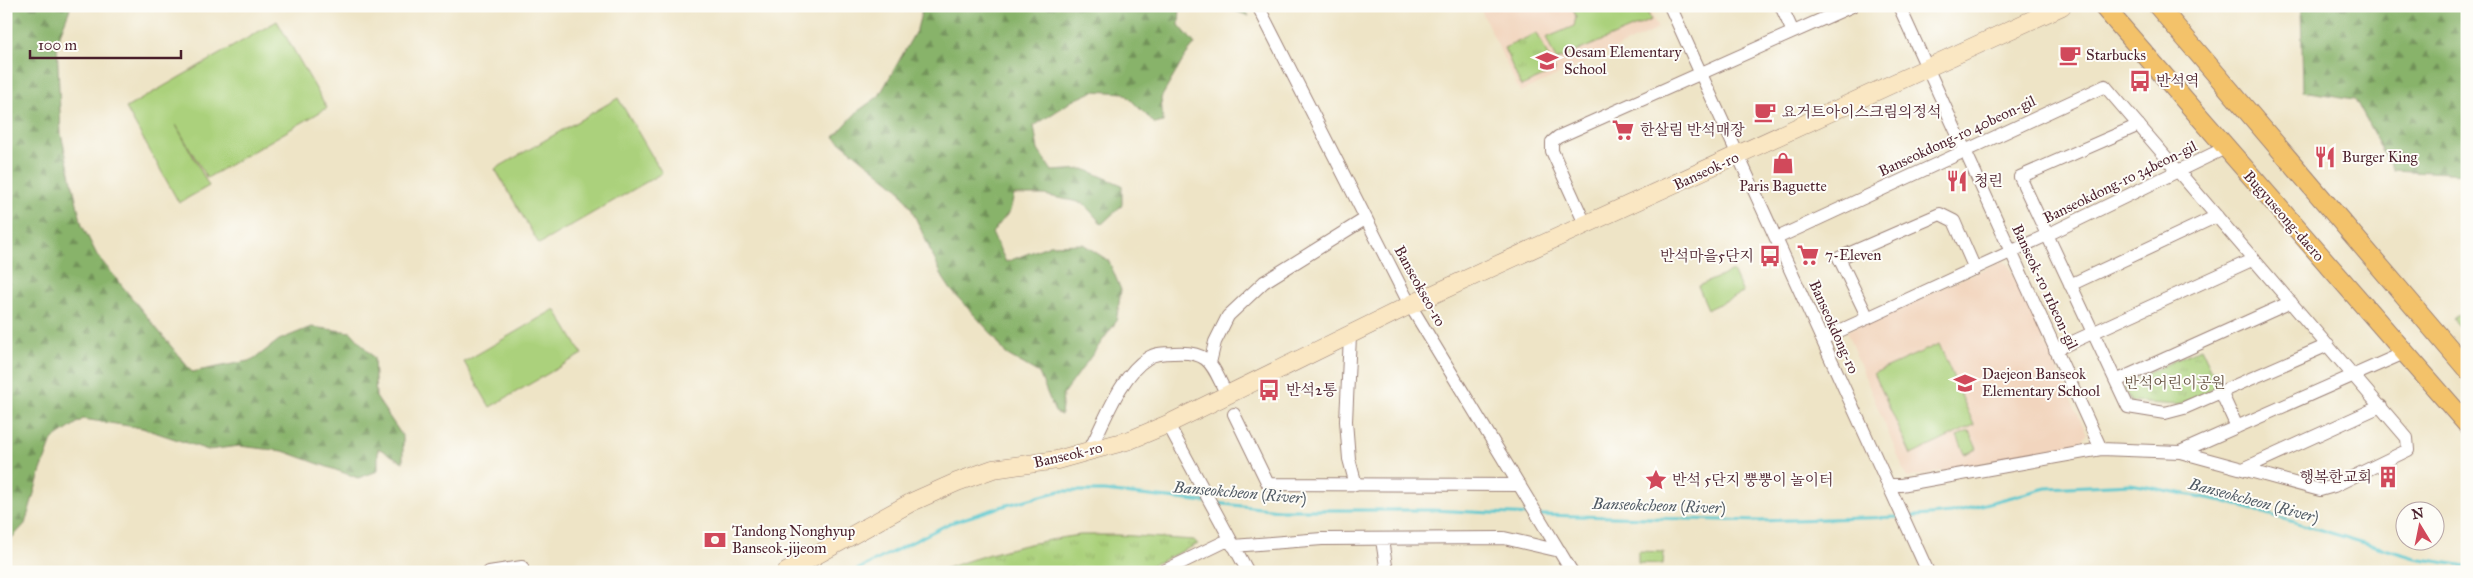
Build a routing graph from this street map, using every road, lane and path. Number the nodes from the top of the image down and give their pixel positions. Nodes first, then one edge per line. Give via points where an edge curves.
1 (1258, 6) edge
2 (1670, 6) edge
3 (1782, 6) edge
4 (1852, 6) edge
5 (1898, 6) edge
6 (2062, 6) edge
7 (2103, 6) edge
8 (2158, 6) edge
9 (1794, 32) junction
10 (1926, 67) junction
11 (1701, 73) junction
12 (2139, 125) junction
13 (2225, 148) junction
14 (1964, 151) junction
15 (1738, 156) junction
16 (2180, 172) junction
17 (2217, 216) junction
18 (1365, 219) junction
19 (1586, 226) junction
20 (2047, 235) junction
21 (1776, 238) junction
22 (2010, 251) junction
23 (2254, 259) junction
24 (1975, 268) junction
25 (2070, 285) junction
26 (2291, 302) junction
27 (1410, 305) junction
28 (1868, 318) junction
29 (2094, 334) junction
30 (1350, 336) junction
31 (1822, 339) junction
32 (2328, 345) junction
33 (2056, 350) junction
34 (2404, 353) junction
35 (1210, 363) junction
36 (2467, 369) edge
37 (2355, 375) junction
38 (2116, 381) junction
39 (2221, 392) junction
40 (1227, 395) junction
41 (2382, 406) junction
42 (1234, 414) dead end
43 (1168, 424) junction
44 (2467, 424) edge
45 (2237, 427) junction
46 (2101, 449) junction
47 (1089, 452) junction
48 (2180, 452) junction
49 (2243, 469) junction
50 (1356, 485) junction
51 (1889, 485) junction
52 (1522, 488) junction
53 (1382, 540) junction
54 (1232, 542) junction
55 (1560, 551) junction
56 (522, 567) dead end
57 (489, 572) edge
58 (786, 572) edge
59 (1162, 572) edge
60 (1248, 572) edge
61 (1387, 572) edge
62 (1572, 572) edge
63 (1928, 572) edge

1 - 18 street, Banseokseo-ro
2 - 11 street, Banseokdong-ro
3 - 9 street
4 - 9 street
5 - 10 street, Banseok-ro 11beon-gil
6 - 10 street, Banseok-ro
7 - 13 main road, Bugyuseong-daero
8 - 36 main road
9 - 11 street
10 - 14 street, Banseok-ro 11beon-gil
10 - 15 street, Banseok-ro
11 - 15 street, Banseokdong-ro
11 - 19 street via 1552,142 1552,152
12 - 14 street, Banseokdong-ro 40beon-gil via 2105,86
12 - 16 street, Banseokdong-ro 40beon-gil
12 - 20 street via 2020,176
13 - 16 street, Banseokdong-ro 34beon-gil
13 - 34 main road, Bugyuseong-daero
14 - 21 street, Banseokdong-ro 40beon-gil
14 - 22 street, Banseok-ro 11beon-gil
15 - 19 street, Banseok-ro
15 - 21 street, Banseokdong-ro
16 - 17 street, Banseokdong-ro 40beon-gil
16 - 20 street, Banseokdong-ro 34beon-gil
17 - 23 street, Banseokdong-ro 40beon-gil
17 - 25 street
18 - 27 street, Banseokseo-ro
18 - 35 street via 1264,282 1228,316 1215,342
19 - 27 street, Banseok-ro
20 - 22 street, Banseokdong-ro 34beon-gil
20 - 25 street
21 - 31 street, Banseokdong-ro
22 - 24 street, Banseokdong-ro 34beon-gil
22 - 33 street, Banseok-ro 11beon-gil
23 - 26 street, Banseokdong-ro 40beon-gil
23 - 29 street
24 - 28 street, Banseokdong-ro 34beon-gil
24 - 28 street via 1954,221 1940,214 1839,258
25 - 29 street
26 - 32 street, Banseokdong-ro 40beon-gil
26 - 38 street
27 - 30 street, Banseok-ro
27 - 52 street, Banseokseo-ro
28 - 31 street, Banseokdong-ro 34beon-gil
29 - 33 street
29 - 38 street
30 - 40 street, Banseok-ro
30 - 50 street via 1346,421 1349,459
31 - 51 street, Banseokdong-ro
32 - 37 street, Banseokdong-ro 40beon-gil
32 - 39 street
33 - 46 street, Banseok-ro 11beon-gil
34 - 37 street
34 - 44 main road, Bugyuseong-daero
35 - 40 street
35 - 47 street via 1195,352 1159,353 1147,358 1131,374 1118,395
37 - 41 street
37 - 45 street
38 - 39 street via 2128,407 2165,412 2184,408
39 - 45 street
40 - 43 street, Banseok-ro
41 - 49 street
41 - 49 street via 2407,438 2408,450 2334,486 2320,490
42 - 50 street via 1268,484
43 - 47 street, Banseok-ro
43 - 54 street
45 - 48 street
46 - 48 street
46 - 51 street
47 - 58 street, Banseok-ro via 992,469 957,482 912,502
48 - 49 street
50 - 52 street
51 - 63 street, Banseokdong-ro
52 - 55 street, Banseokseo-ro
53 - 54 street
53 - 55 street via 1504,538
53 - 61 street
54 - 59 street
54 - 60 street
55 - 62 street, Banseokseo-ro
56 - 57 street

